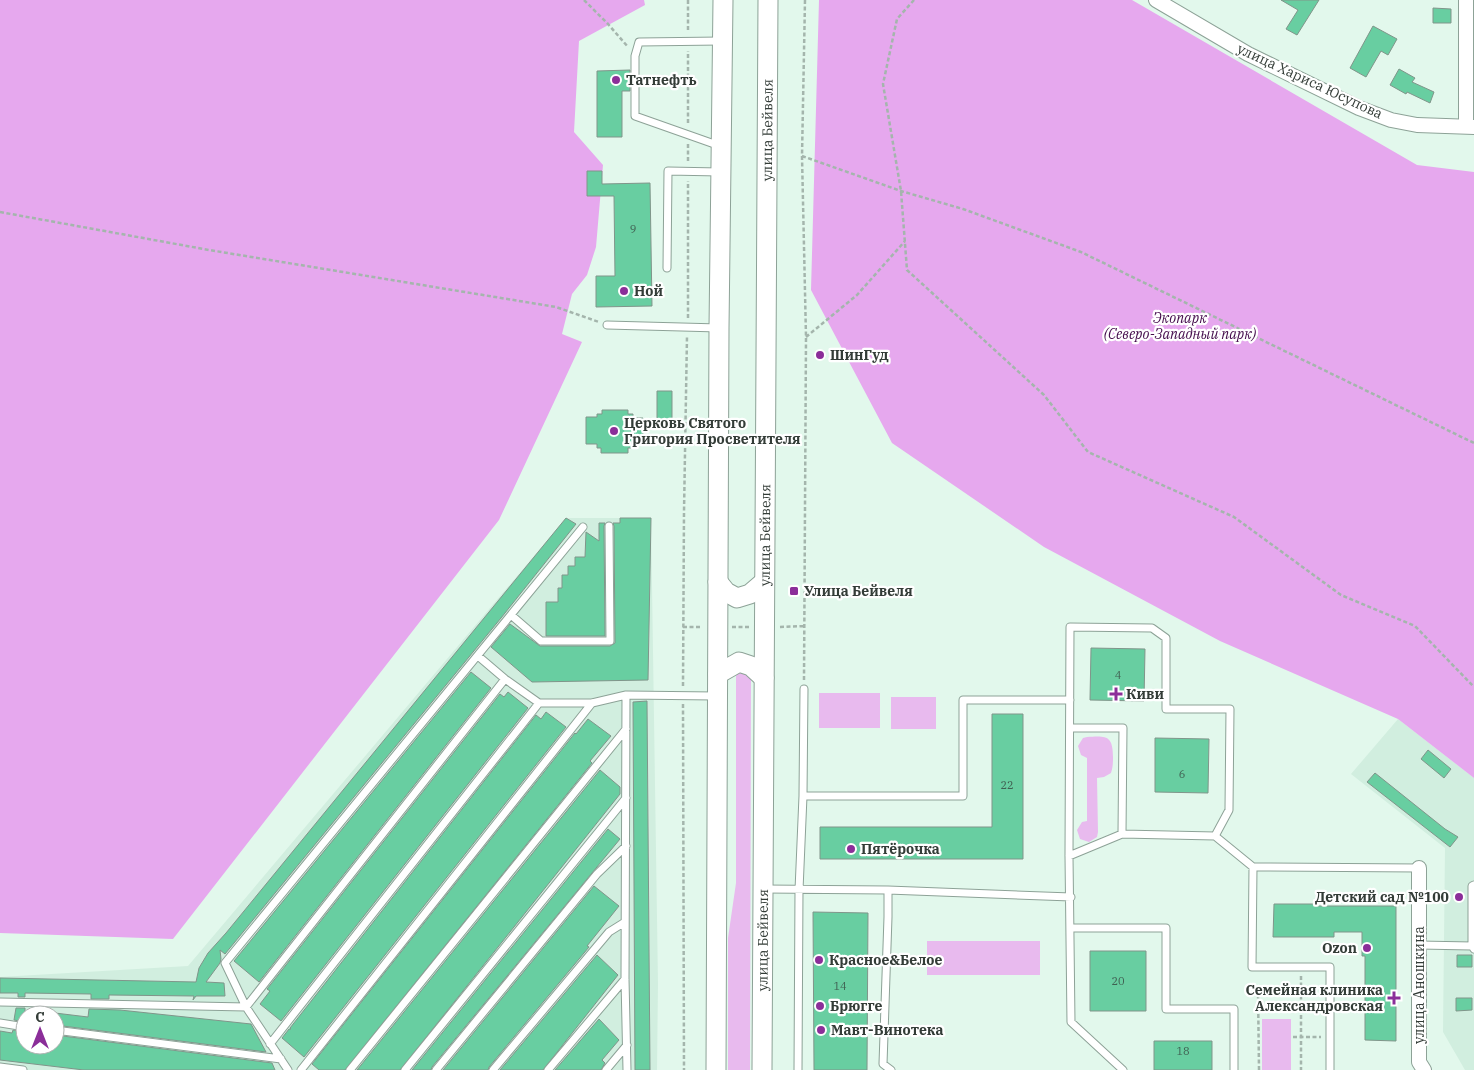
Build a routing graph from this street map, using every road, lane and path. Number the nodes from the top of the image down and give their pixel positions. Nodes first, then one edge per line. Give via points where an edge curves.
1 (584, 0) edge
2 (594, 0) edge
3 (688, 0) edge
4 (722, 0) edge
5 (768, 0) edge
6 (805, 0) edge
7 (914, 0) edge
8 (1156, 0) edge
9 (1466, 0) edge
10 (588, 2) junction
11 (721, 41) junction
12 (688, 42) junction
13 (635, 56) junction
14 (1470, 127) edge
15 (688, 134) junction
16 (720, 147) junction
17 (802, 156) junction
18 (720, 172) junction
19 (688, 173) junction
20 (902, 190) junction
21 (0, 212) edge
22 (905, 241) junction
23 (667, 268) dead end
24 (607, 325) joint
25 (688, 328) junction
26 (719, 328) junction
27 (806, 337) junction
28 (1474, 443) edge
29 (609, 526) dead end
30 (583, 527) dead end
31 (718, 582) junction
32 (764, 582) junction
33 (511, 615) junction
34 (804, 626) junction
35 (683, 627) junction
36 (718, 627) junction
37 (764, 627) junction
38 (478, 656) junction
39 (718, 674) junction
40 (764, 678) junction
41 (505, 679) junction
42 (1474, 687) edge
43 (804, 689) joint
44 (626, 695) junction
45 (683, 695) junction
46 (718, 696) junction
47 (1070, 700) junction
48 (539, 702) junction
49 (592, 703) junction
50 (1070, 728) junction
51 (626, 729) junction
52 (803, 796) junction
53 (626, 798) junction
54 (1122, 834) junction
55 (1215, 836) junction
56 (626, 846) junction
57 (1069, 856) junction
58 (1252, 867) junction
59 (1419, 868) joint
60 (1474, 886) edge
61 (763, 889) junction
62 (799, 890) junction
63 (888, 890) junction
64 (1070, 897) junction
65 (625, 922) junction
66 (1070, 928) junction
67 (1419, 945) junction
68 (1473, 947) edge
69 (1301, 967) junction
70 (625, 979) junction
71 (1301, 991) junction
72 (0, 1002) edge
73 (246, 1008) junction
74 (0, 1024) edge
75 (15, 1026) edge
76 (65, 1031) edge
77 (1293, 1037) dead end
78 (1301, 1037) junction
79 (1330, 1037) junction
80 (270, 1044) junction
81 (627, 1045) junction
82 (281, 1059) junction
83 (0, 1067) edge
84 (23, 1070) edge
85 (288, 1070) edge
86 (301, 1070) edge
87 (350, 1070) edge
88 (405, 1070) edge
89 (436, 1070) edge
90 (493, 1070) edge
91 (548, 1070) edge
92 (606, 1070) edge
93 (627, 1070) edge
94 (684, 1070) edge
95 (716, 1070) edge
96 (762, 1070) edge
97 (798, 1070) edge
98 (891, 1070) edge
99 (1123, 1070) edge
100 (1234, 1070) edge
101 (1258, 1070) edge
102 (1301, 1070) edge
103 (1330, 1070) edge
104 (1424, 1070) edge

1 - 10 path
2 - 10 path
3 - 12 path
4 - 11 main road
5 - 32 main road, улица Бейвеля
6 - 17 path
7 - 20 path via 897,19 883,84
8 - 14 street, улица Хариса Юсупова via 1248,54 1360,108 1391,120 1418,125
9 - 14 street
10 - 13 path
11 - 12 lane
11 - 16 main road
12 - 13 lane via 639,42
12 - 15 path
13 - 15 lane via 635,116
15 - 16 lane
15 - 19 path
16 - 18 main road
17 - 20 path
17 - 27 path
18 - 19 lane
18 - 26 main road
19 - 23 lane via 668,171
19 - 25 path
20 - 22 path
20 - 28 path via 1080,252
21 - 24 path via 556,308
22 - 27 path via 857,295
22 - 42 path via 907,270 1044,395 1088,452 1234,517 1341,595 1415,626
24 - 25 lane
25 - 26 lane
25 - 35 path
26 - 31 main road
27 - 34 path
29 - 33 lane via 610,641 541,641
30 - 33 lane
31 - 32 main road via 737,598 750,594
31 - 36 main road
32 - 37 main road, улица Бейвеля
33 - 38 lane
34 - 37 path
34 - 43 path
35 - 36 path
35 - 45 path
36 - 37 path
36 - 39 main road
37 - 40 main road, улица Бейвеля
38 - 41 lane
38 - 73 lane via 225,963
39 - 40 main road via 739,662 751,666
39 - 46 main road
40 - 61 main road, улица Бейвеля
41 - 48 lane
41 - 73 lane
43 - 52 lane
44 - 45 lane
44 - 49 lane
44 - 51 lane
45 - 46 lane
45 - 94 path
46 - 95 main road
47 - 50 lane
47 - 52 lane via 963,700 963,796
47 - 55 lane via 1070,627 1152,628 1166,638 1166,710 1230,709 1229,810
48 - 49 lane
48 - 80 lane
49 - 86 lane
50 - 54 lane via 1123,728
50 - 57 lane
51 - 53 lane
51 - 87 lane
52 - 62 lane
53 - 56 lane
53 - 88 lane
54 - 55 lane
54 - 57 lane
55 - 58 lane
56 - 65 lane
56 - 89 lane via 597,874
57 - 64 lane
58 - 59 lane
58 - 69 lane via 1252,967
59 - 67 street, улица Аношкина
60 - 68 lane
61 - 62 lane
61 - 96 main road, улица Бейвеля
62 - 63 lane
62 - 97 lane
63 - 64 lane
63 - 98 lane via 883,1064
64 - 66 lane
65 - 70 lane
65 - 90 lane via 609,932
66 - 99 lane via 1071,1022
66 - 100 lane via 1166,928 1166,1009 1234,1009
67 - 68 lane
67 - 104 street, улица Аношкина via 1418,1062
69 - 71 path
69 - 79 lane via 1330,967
70 - 81 lane
70 - 91 lane
71 - 78 path
71 - 101 path via 1258,990
72 - 73 lane
73 - 80 lane
74 - 75 lane
76 - 82 lane
77 - 78 path
78 - 79 path
78 - 102 path
79 - 103 lane
80 - 82 lane
81 - 92 lane
81 - 93 lane
82 - 85 lane
83 - 84 lane

